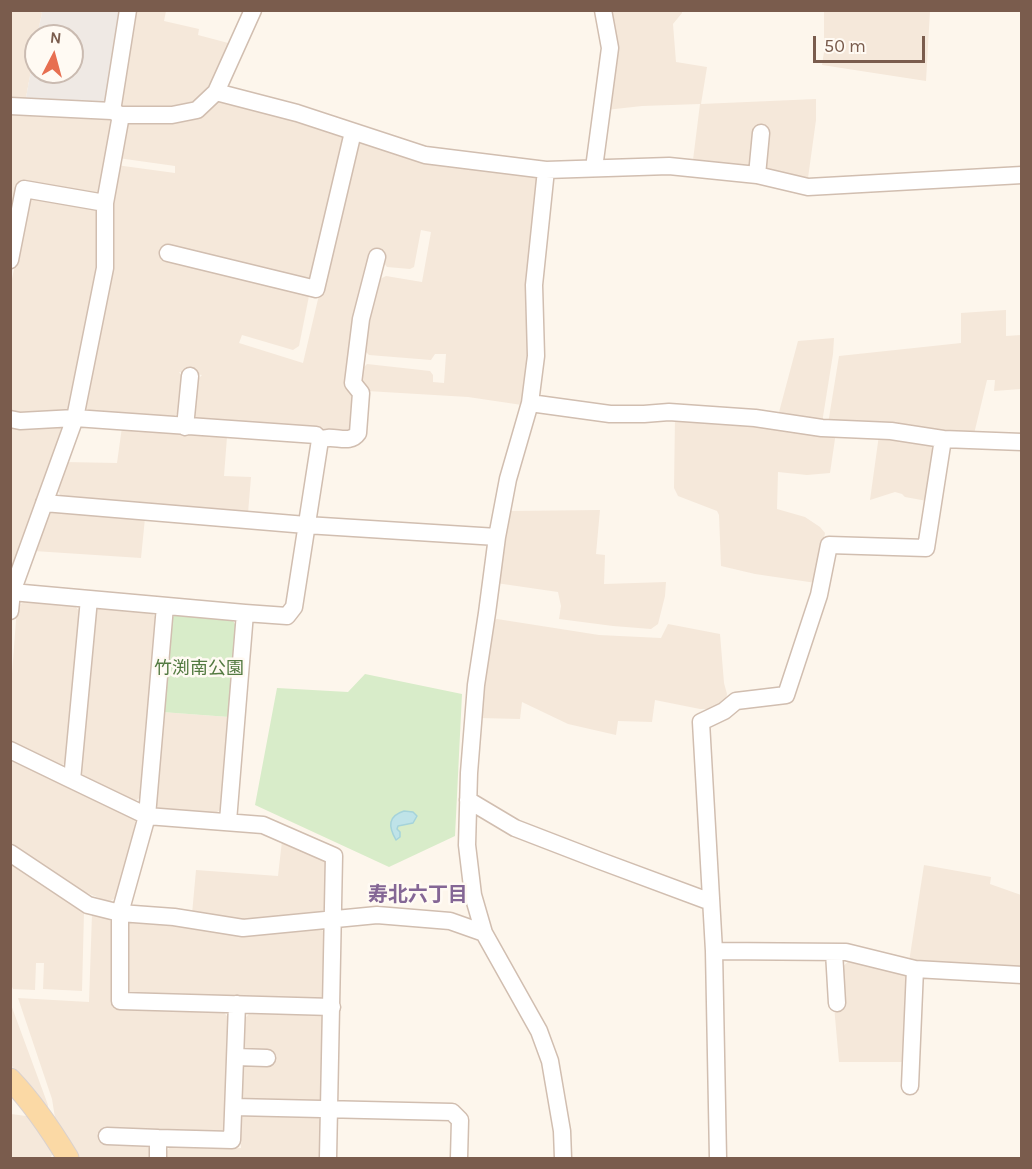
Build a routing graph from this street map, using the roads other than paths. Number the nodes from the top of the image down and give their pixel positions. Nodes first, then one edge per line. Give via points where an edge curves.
1 (128, 10) edge
2 (253, 10) edge
3 (603, 10) edge
4 (216, 92) junction
5 (10, 106) edge
6 (117, 113) junction
7 (353, 132) junction
8 (761, 133) dead end
9 (594, 168) junction
10 (546, 170) junction
11 (757, 175) junction
12 (1022, 175) edge
13 (105, 203) junction
14 (168, 253) dead end
15 (377, 257) dead end
16 (10, 260) edge
17 (189, 376) dead end
18 (530, 404) junction
19 (10, 418) edge
20 (75, 418) junction
21 (184, 427) junction
22 (943, 439) junction
23 (320, 440) junction
24 (1022, 441) edge
25 (44, 502) junction
26 (306, 525) junction
27 (497, 537) junction
28 (12, 592) junction
29 (89, 599) junction
30 (165, 606) junction
31 (10, 612) edge
32 (245, 613) junction
33 (10, 750) edge
34 (72, 780) junction
35 (468, 800) junction
36 (147, 816) junction
37 (228, 822) junction
38 (10, 853) edge
39 (711, 902) junction
40 (120, 913) junction
41 (333, 918) junction
42 (484, 933) junction
43 (714, 951) junction
44 (834, 952) junction
45 (915, 969) junction
46 (1022, 975) edge
47 (837, 1003) dead end
48 (237, 1004) junction
49 (332, 1007) junction
50 (236, 1057) junction
51 (267, 1058) dead end
52 (10, 1078) edge
53 (910, 1086) dead end
54 (234, 1107) junction
55 (329, 1108) junction
56 (107, 1136) dead end
57 (158, 1137) junction
58 (68, 1158) edge
59 (158, 1158) edge
60 (328, 1158) edge
61 (459, 1158) edge
62 (563, 1158) edge
63 (718, 1158) edge

1 - 6 street
2 - 4 street
3 - 9 street via 610,48
4 - 6 street via 197,110 172,115
4 - 7 street
5 - 6 street
6 - 13 street
7 - 10 street via 425,155
7 - 14 street via 316,289
8 - 11 street
9 - 10 street
9 - 11 street via 669,166
10 - 18 street via 534,285 536,356
11 - 12 street via 808,187
13 - 16 street via 24,189
13 - 20 street via 105,268
15 - 23 street via 361,320 353,383 360,393 358,433 350,439 326,436
17 - 21 street
18 - 22 street via 610,414 669,412 755,418
18 - 27 street via 508,479
19 - 20 street
20 - 21 street
20 - 25 street
21 - 23 street via 316,435
22 - 24 street
22 - 39 street via 926,548 829,545 819,595 786,695 736,700 701,722
23 - 26 street
25 - 26 street
25 - 28 street
26 - 27 street
26 - 32 street via 294,607 287,616
27 - 35 street via 476,685
28 - 29 street
28 - 31 street
29 - 30 street
29 - 34 street
30 - 32 street
30 - 36 street
32 - 37 street
33 - 34 street
34 - 36 street
35 - 39 street via 516,828
35 - 42 street via 473,895
36 - 37 street
36 - 40 street
37 - 41 street via 263,825 334,856
38 - 40 street via 88,905
39 - 43 street
40 - 41 street via 243,928
40 - 48 street via 120,1001
41 - 42 street via 377,915 450,921
41 - 49 street
42 - 62 street via 539,1031 550,1061
43 - 44 street
43 - 63 street
44 - 45 street
44 - 47 street
45 - 46 street
45 - 53 street
48 - 49 street
48 - 50 street
49 - 55 street
50 - 51 street
50 - 54 street
52 - 58 main road via 48,1125
54 - 55 street
54 - 57 street via 232,1140
55 - 60 street
55 - 61 street via 452,1112 460,1120
56 - 57 street
57 - 59 street

